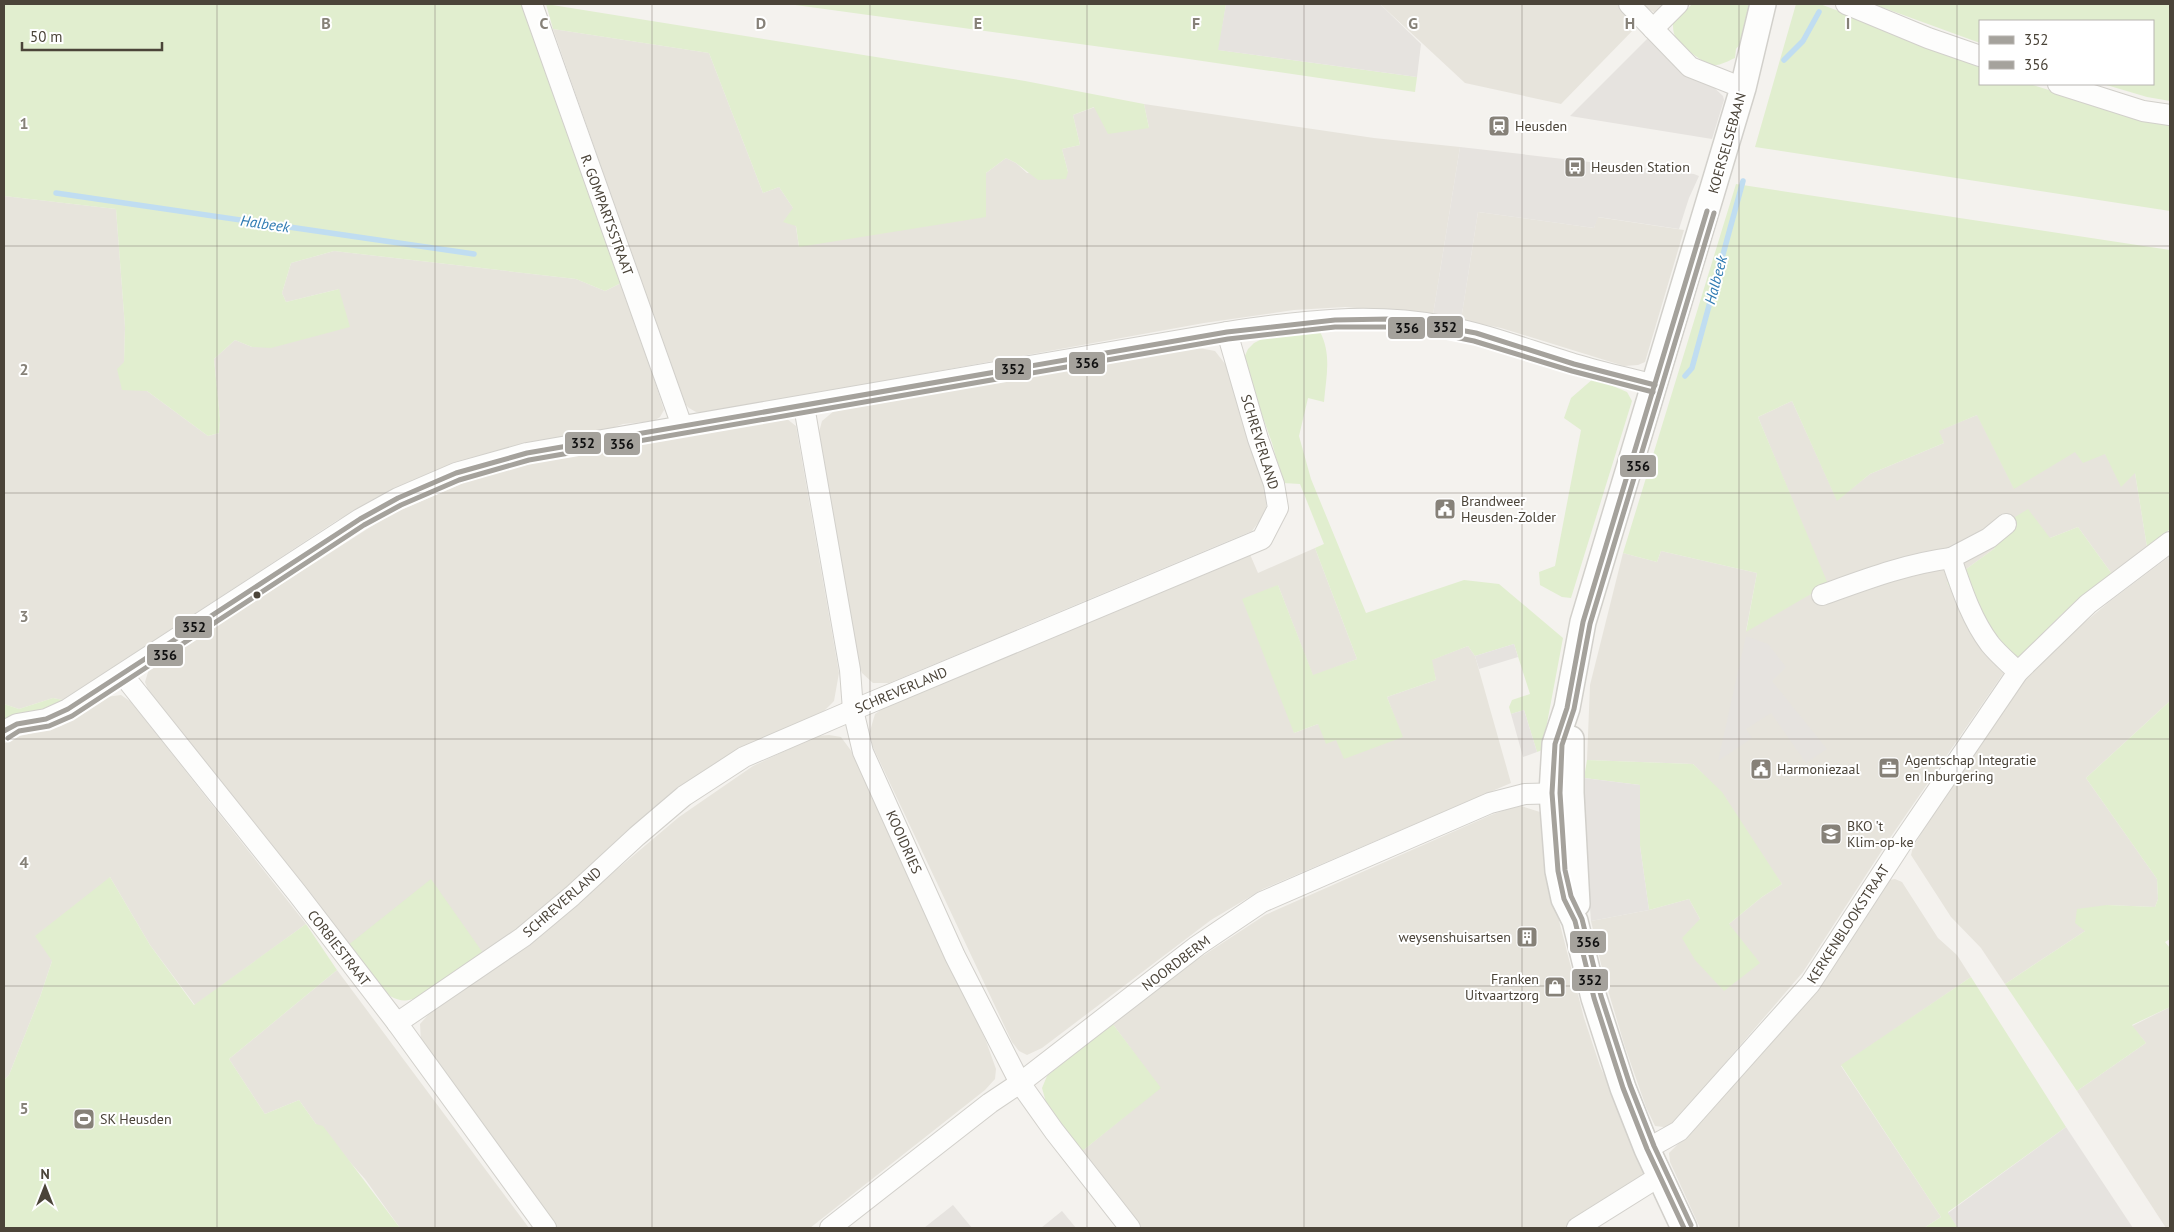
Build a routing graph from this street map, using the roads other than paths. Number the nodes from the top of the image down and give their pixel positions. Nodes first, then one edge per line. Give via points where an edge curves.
1 (532, 4) edge
2 (1629, 4) edge
3 (1678, 4) edge
4 (1763, 4) edge
5 (1779, 4) edge
6 (1846, 4) edge
7 (1654, 29) junction
8 (1979, 56) edge
9 (1746, 78) junction
10 (2061, 85) edge
11 (2170, 115) edge
12 (1227, 332) junction
13 (1655, 385) junction
14 (804, 406) junction
15 (682, 426) junction
16 (2006, 524) dead end
17 (2170, 542) edge
18 (1951, 558) junction
19 (1822, 595) dead end
20 (2018, 672) junction
21 (122, 675) junction
22 (852, 710) junction
23 (4, 732) edge
24 (1561, 793) junction
25 (396, 1023) junction
26 (1020, 1082) junction
27 (1647, 1149) junction
28 (1660, 1176) junction
29 (546, 1228) edge
30 (830, 1228) edge
31 (1130, 1228) edge
32 (1577, 1228) edge
33 (1684, 1228) edge

1 - 15 street, R. GOMPARTSSTRAAT
2 - 7 street
3 - 7 street
4 - 9 street, KOERSELSEBAAN
5 - 9 street, KOERSELSEBAAN
6 - 8 street
7 - 9 street via 1690,67
9 - 13 street, KOERSELSEBAAN
10 - 11 street via 2143,111
12 - 13 street via 1338,318 1441,325 1486,335 1574,364
12 - 14 street
12 - 22 street, SCHREVERLAND via 1274,484 1278,508 1262,539
13 - 24 street, KOERSELSEBAAN via 1584,622 1567,708 1572,745
14 - 15 street
14 - 22 street, KOOIDRIES via 850,670
15 - 21 street via 527,453 456,474 398,498
16 - 18 street via 1989,538
17 - 20 street, KERKENBLOOKSTRAAT via 2088,604
18 - 19 street via 1884,572
18 - 20 street via 1977,622 1990,644
20 - 27 street, KERKENBLOOKSTRAAT via 1810,984 1679,1131
21 - 23 street via 68,709 46,719 17,724
21 - 25 street, CORBIESTRAAT
22 - 25 street, SCHREVERLAND via 744,757 684,796 523,937
22 - 26 street, KOOIDRIES via 863,752 956,956
24 - 26 street, NOORDBERM via 1525,794 1490,803 1262,902 1197,946
24 - 27 street, KOERSELSEBAAN via 1578,899 1575,921 1594,998
25 - 29 street, CORBIESTRAAT
26 - 30 street, NOORDBERM
26 - 31 street, KOOIDRIES
27 - 28 street, KOERSELSEBAAN
28 - 32 street
28 - 33 street, KOERSELSEBAAN

